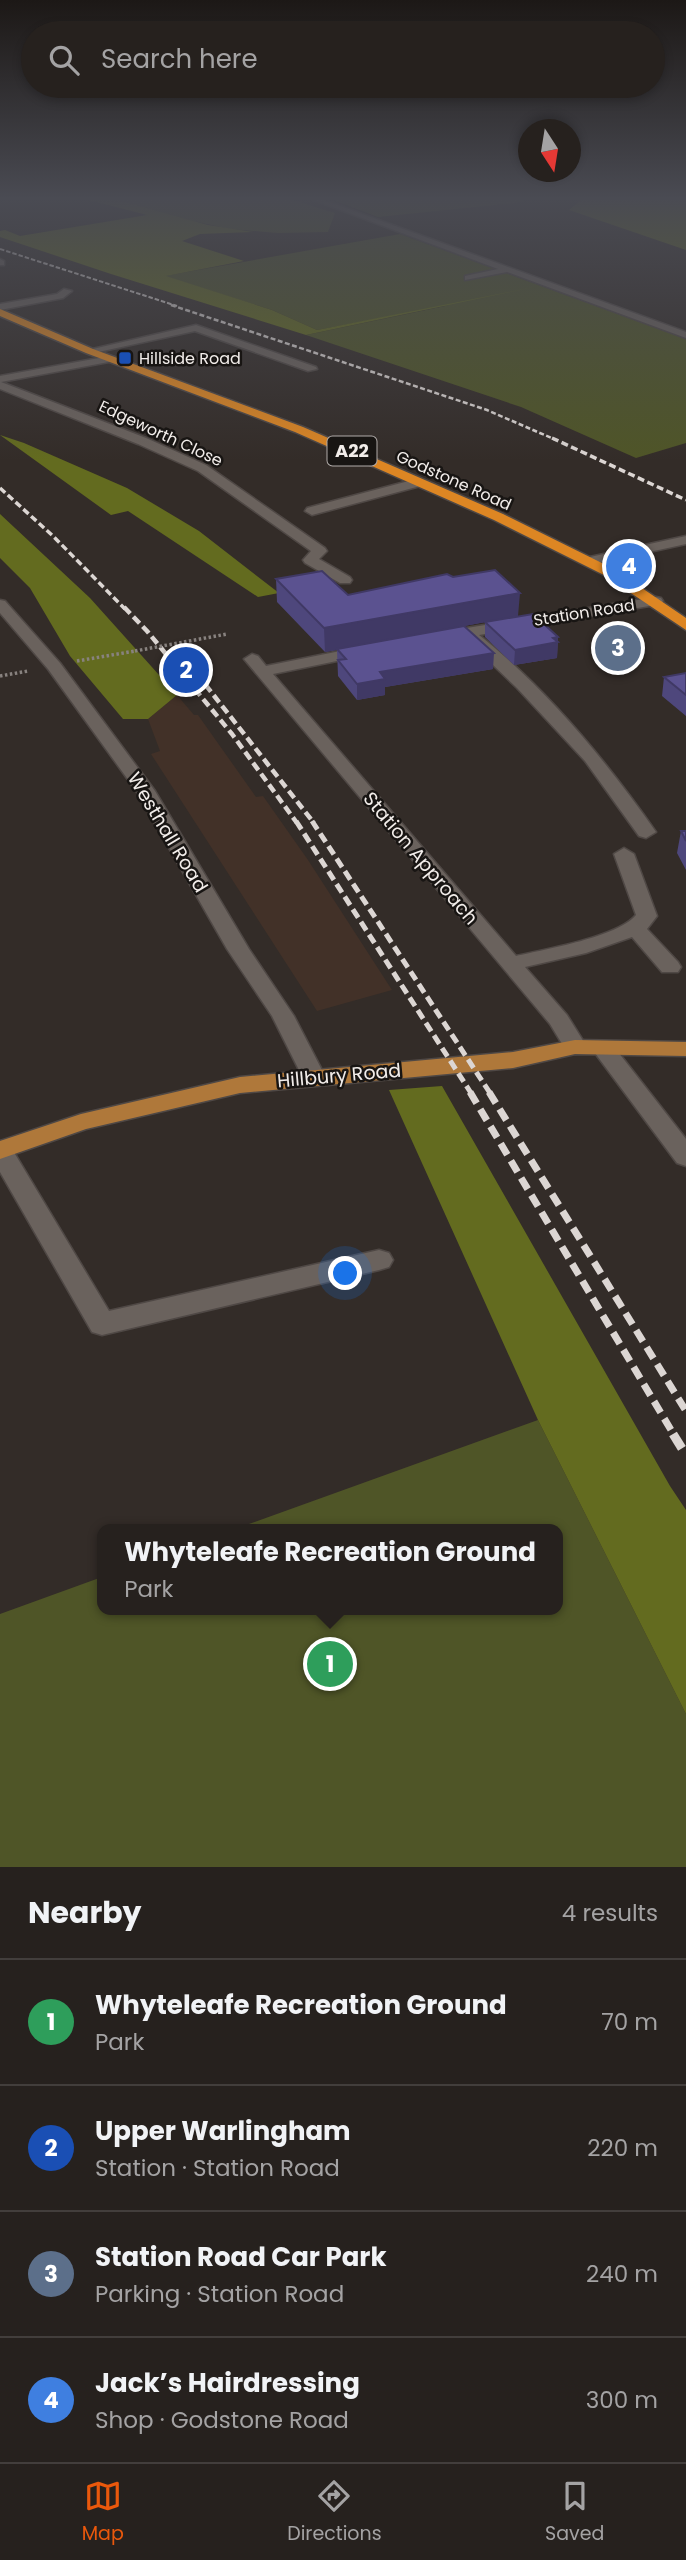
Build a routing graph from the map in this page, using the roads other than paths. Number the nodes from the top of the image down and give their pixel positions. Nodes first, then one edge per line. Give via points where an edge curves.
1 (557, 287) edge
2 (67, 291) dead end
3 (0, 309) edge
4 (686, 335) edge
5 (89, 351) junction
6 (110, 359) junction
7 (312, 369) dead end
8 (0, 379) edge
9 (0, 385) edge
10 (14, 391) junction
11 (0, 394) edge
12 (420, 481) junction
13 (312, 511) dead end
14 (686, 540) edge
15 (590, 561) junction
16 (345, 580) dead end
17 (656, 601) junction
18 (0, 604) edge
19 (686, 625) edge
20 (467, 632) junction
21 (426, 640) edge
22 (385, 648) edge
23 (646, 832) dead end
24 (624, 854) dead end
25 (636, 929) junction
26 (509, 964) junction
27 (670, 967) dead end
28 (575, 1047) junction
29 (603, 1048) junction
30 (686, 1049) edge
31 (313, 1076) junction
32 (0, 1150) edge
33 (686, 1157) edge
34 (379, 1261) dead end

1 - 4 street
2 - 3 street
3 - 5 highway, Godstone Road / A22
5 - 6 highway, Godstone Road / A22
5 - 7 street via 196,328
6 - 8 street
6 - 12 highway, Godstone Road / A22 via 239,405
9 - 10 street, Edgeworth Close
10 - 11 street
10 - 16 street, Edgeworth Close via 202,468 320,551 310,560
12 - 13 street
12 - 15 highway, Godstone Road / A22
14 - 15 street
15 - 17 highway, Godstone Road / A22
17 - 19 highway, Godstone Road / A22
17 - 20 street, Station Road
18 - 31 street, Westhall Road via 54,666 146,791 238,949 283,1016
20 - 21 street, Station Road
20 - 23 street via 591,757
22 - 26 street, Station Approach via 258,665
24 - 25 street via 647,916
25 - 26 street
25 - 27 street
26 - 28 street, Station Approach via 559,1020
28 - 29 main road, Hillbury Road
28 - 31 main road, Hillbury Road via 513,1060
29 - 30 main road, Hillbury Road
29 - 33 street
31 - 32 main road, Hillbury Road via 162,1101
32 - 34 street via 102,1324

